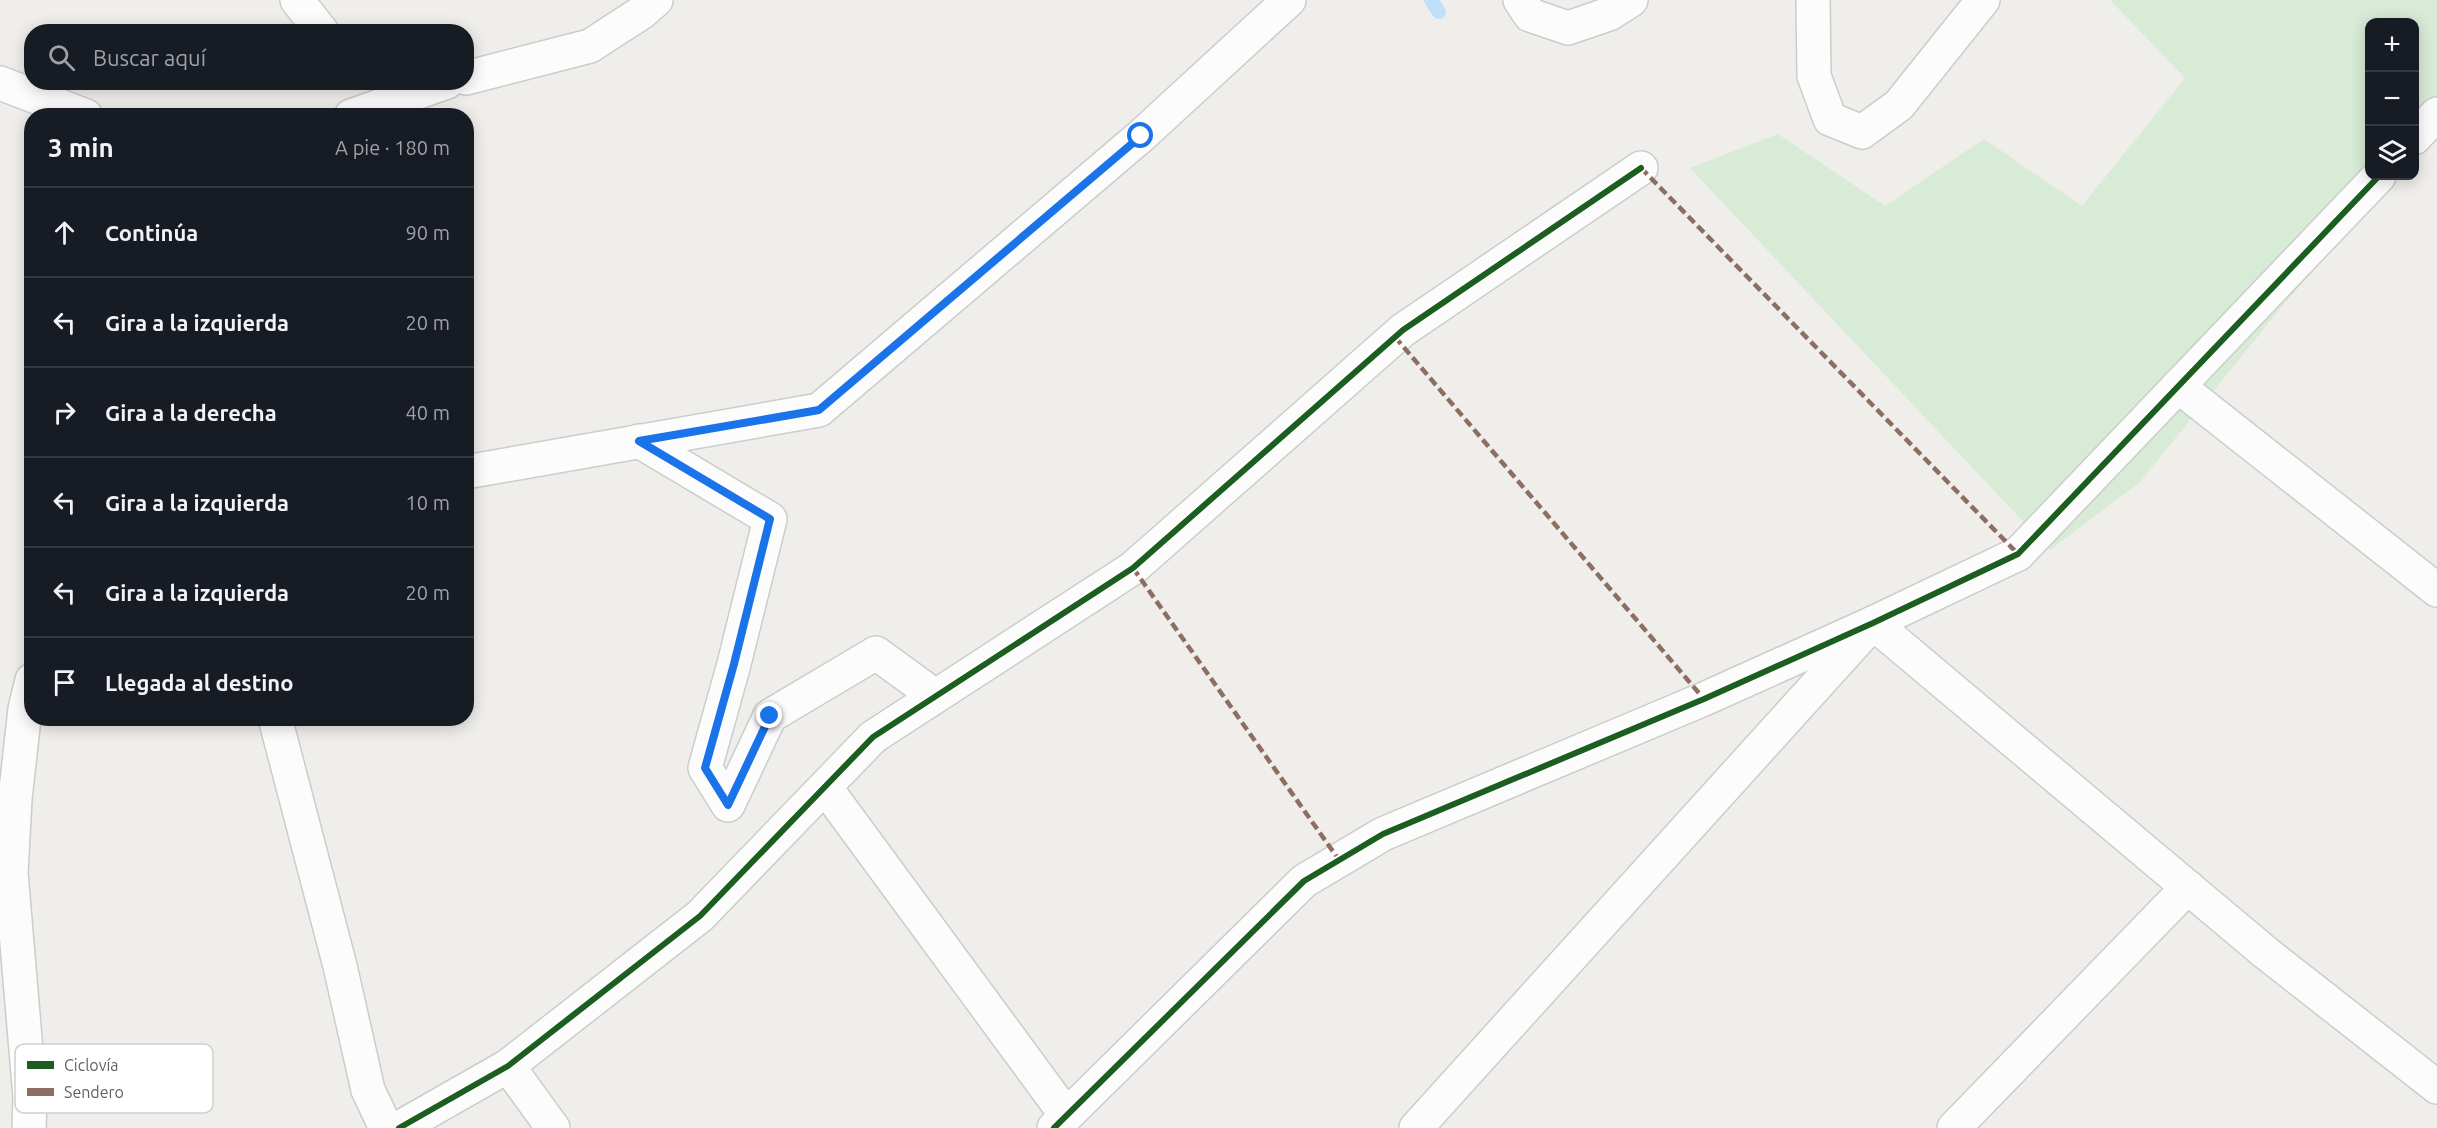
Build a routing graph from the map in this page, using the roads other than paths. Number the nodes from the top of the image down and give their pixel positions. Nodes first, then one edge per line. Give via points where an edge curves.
1 (297, 0) edge
2 (656, 0) edge
3 (1290, 0) edge
4 (1520, 0) edge
5 (1631, 0) edge
6 (1813, 0) edge
7 (1983, 0) edge
8 (316, 24) edge
9 (474, 76) edge
10 (0, 83) edge
11 (398, 90) edge
12 (373, 94) edge
13 (65, 108) edge
14 (359, 108) edge
15 (2437, 114) edge
16 (2419, 134) edge
17 (1641, 168) dead end
18 (2375, 180) edge
19 (2178, 386) junction
20 (639, 441) junction
21 (474, 471) edge
22 (2437, 590) edge
23 (1873, 623) junction
24 (935, 696) junction
25 (24, 717) edge
26 (278, 726) edge
27 (825, 788) junction
28 (2188, 887) junction
29 (26, 1044) edge
30 (508, 1066) junction
31 (2437, 1087) edge
32 (29, 1113) edge
33 (1060, 1121) edge
34 (29, 1128) edge
35 (386, 1128) edge
36 (399, 1128) edge
37 (553, 1128) edge
38 (1416, 1128) edge
39 (1954, 1128) edge

1 - 8 street
2 - 9 street via 591,46
3 - 20 street via 1141,136 819,410
4 - 5 street via 1530,15 1568,28 1609,14
6 - 7 street via 1814,76 1830,119 1862,132 1899,105
10 - 13 street
11 - 12 street
12 - 14 street
15 - 16 street
17 - 24 street via 1403,330 1133,568
18 - 19 street
19 - 22 street
19 - 23 street via 2018,554
20 - 21 street
20 - 24 street via 770,519 705,768 728,805 770,716 876,653
23 - 28 street
23 - 33 street via 1383,834 1304,881
23 - 38 street
24 - 27 street via 873,737
25 - 29 street via 11,873
26 - 35 street via 368,1090
27 - 30 street via 700,916
27 - 33 street
28 - 31 street
28 - 39 street
30 - 36 street
30 - 37 street
32 - 34 street

